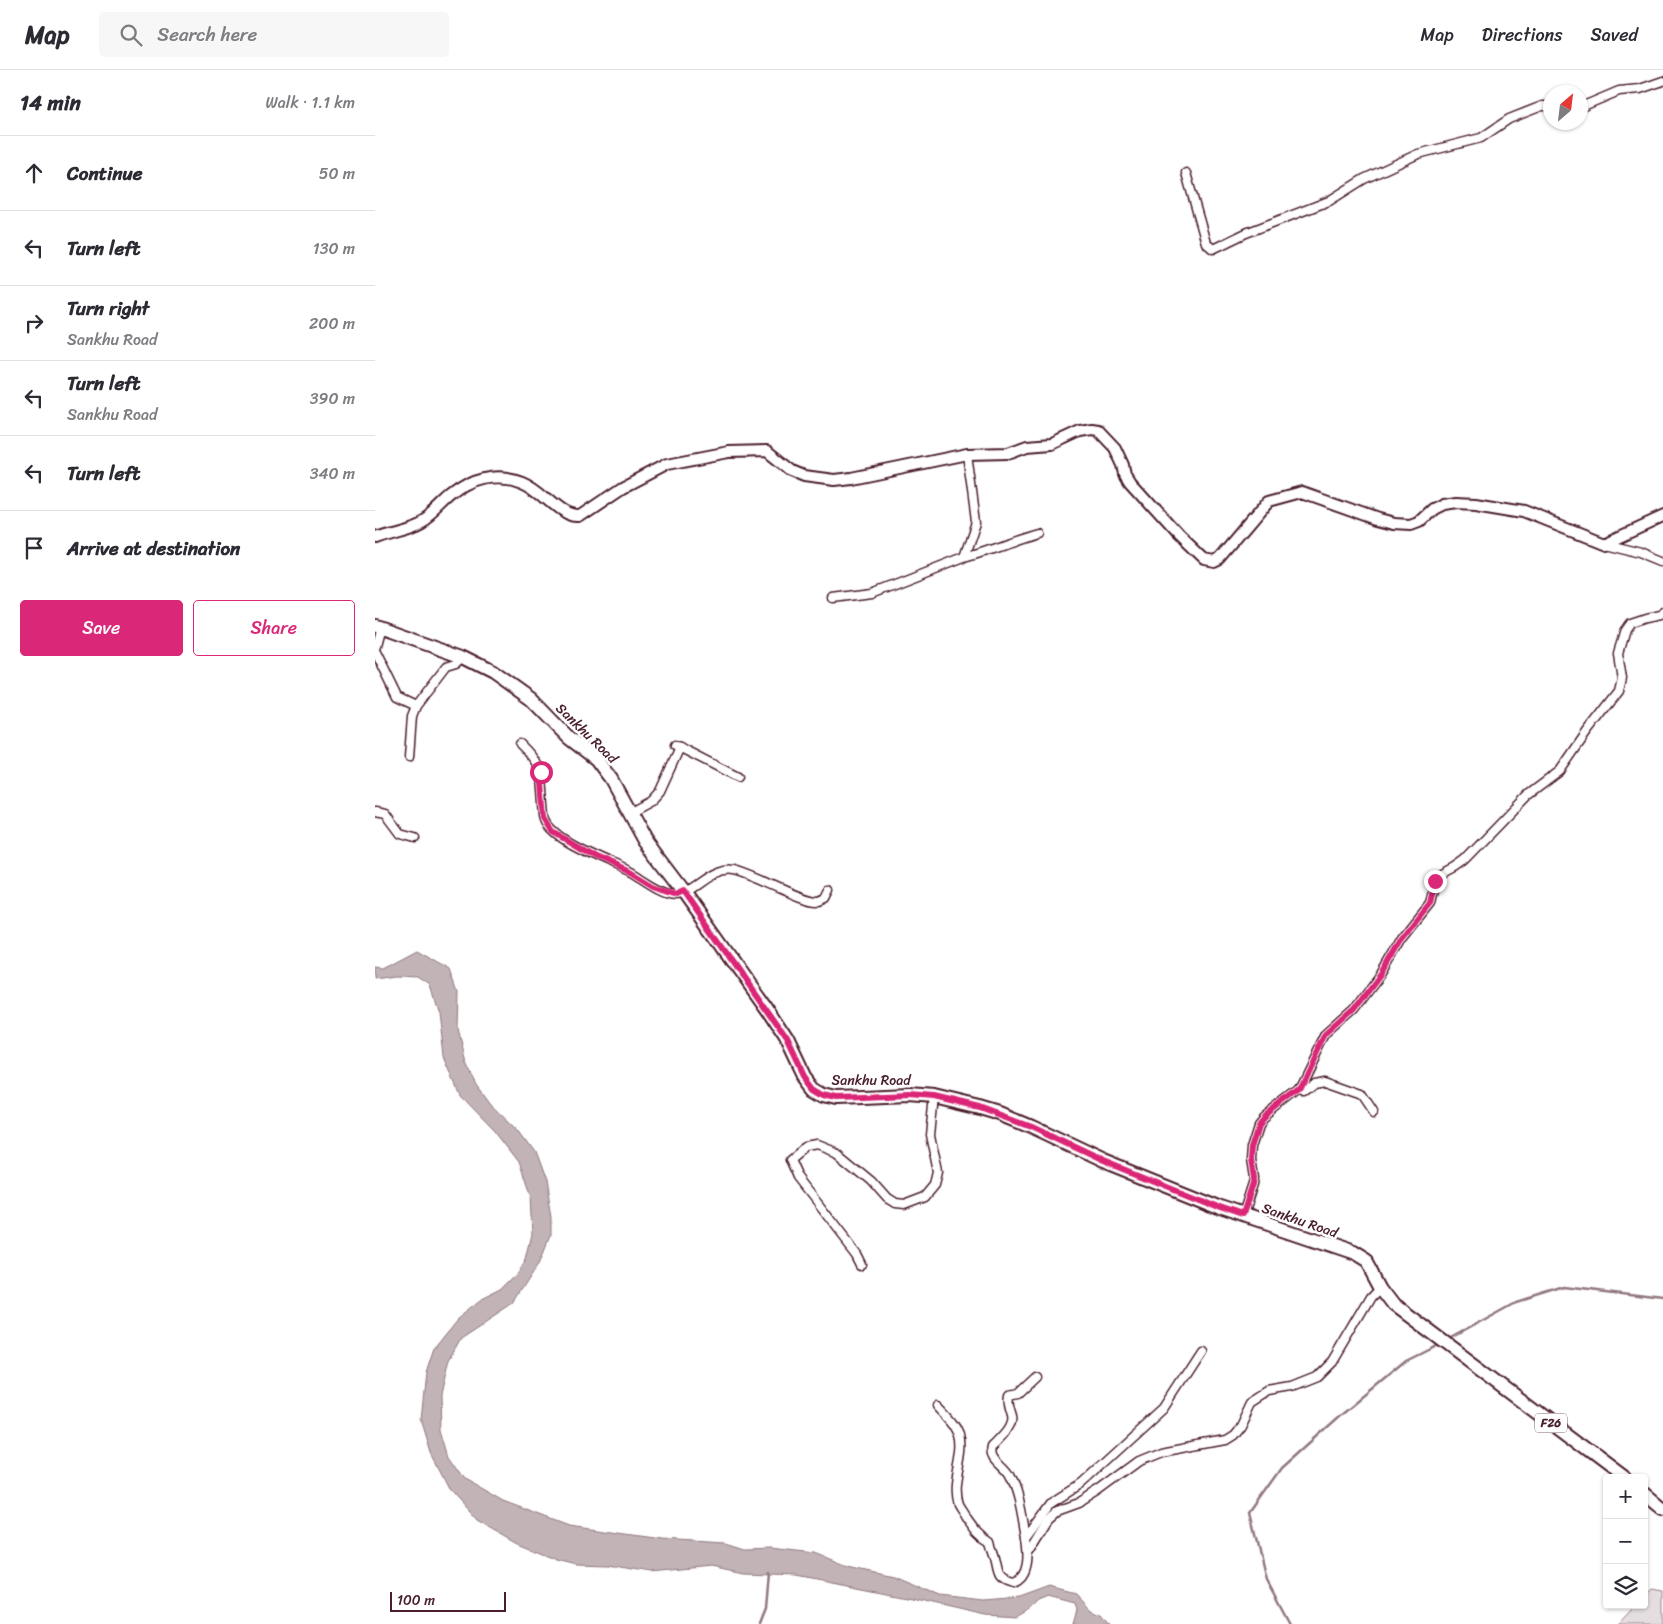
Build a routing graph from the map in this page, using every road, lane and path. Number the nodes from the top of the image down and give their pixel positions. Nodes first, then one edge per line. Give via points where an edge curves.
1 (1663, 81) edge
2 (1588, 104) edge
3 (1543, 106) edge
4 (1186, 173) dead end
5 (967, 454) junction
6 (1663, 516) edge
7 (1037, 533) dead end
8 (375, 537) edge
9 (1604, 544) junction
10 (964, 557) junction
11 (1663, 560) edge
12 (833, 598) dead end
13 (1663, 612) edge
14 (377, 626) edge
15 (375, 646) edge
16 (375, 652) edge
17 (463, 656) junction
18 (416, 706) junction
19 (520, 744) dead end
20 (409, 757) dead end
21 (739, 777) dead end
22 (375, 812) edge
23 (629, 813) junction
24 (415, 838) dead end
25 (830, 890) dead end
26 (683, 891) junction
27 (1299, 1090) junction
28 (934, 1097) junction
29 (1373, 1112) dead end
30 (1243, 1216) junction
31 (862, 1264) dead end
32 (1380, 1287) junction
33 (1201, 1352) dead end
34 (1035, 1377) dead end
35 (938, 1405) dead end
36 (1620, 1474) edge
37 (1648, 1496) edge
38 (1663, 1509) edge
39 (1026, 1537) junction
40 (1028, 1552) junction

1 - 2 street via 1640,89 1619,91
3 - 4 street via 1509,119 1481,138 1418,154 1364,179 1329,202 1213,249 1207,243
5 - 8 street via 834,480 792,471 767,451 729,452 667,464 623,487 580,516 566,514 533,486 521,481 486,478 461,489 422,522
5 - 9 street via 1008,453 1027,446 1052,444 1080,431 1098,430 1115,448 1130,482 1204,560 1214,562 1269,501 1303,492 1394,523 1419,522 1442,504 1476,503 1524,512
5 - 10 street via 976,522
6 - 9 street
7 - 10 street
9 - 11 street
10 - 12 street via 872,593
13 - 27 street via 1630,624 1625,630 1618,653 1622,678 1619,691 1561,771 1528,795 1465,860 1438,876 1430,903 1402,938 1354,1010 1326,1035
14 - 15 street
14 - 17 main road, Sankhu Road / F26
16 - 18 street via 397,697
17 - 18 street via 456,664 446,667
17 - 23 main road, Sankhu Road / F26 via 521,690 569,738 596,759
18 - 20 street via 412,716
19 - 26 street via 541,772 545,819 553,832 653,886 676,894
21 - 23 street via 677,746 656,797
22 - 24 street via 385,814 400,834
23 - 26 main road, Sankhu Road / F26 via 645,841
25 - 26 street via 826,898 818,901 807,899 731,870 715,872
26 - 28 main road, Sankhu Road / F26 via 773,1017 814,1089 836,1098
27 - 29 street via 1304,1091 1318,1081 1325,1081 1362,1094
27 - 30 street via 1265,1116 1255,1131 1251,1160 1254,1179
28 - 30 main road, Sankhu Road / F26 via 1000,1114 1103,1161
28 - 31 street via 930,1134 938,1173 935,1185 925,1197 904,1205 895,1204 837,1153 817,1145 806,1147 790,1160 798,1178
30 - 32 main road, Sankhu Road / F26 via 1361,1257 1370,1266
32 - 36 main road, Sankhu Road / F26 via 1393,1304
32 - 40 street via 1371,1296 1332,1362 1317,1377 1293,1387 1269,1391 1252,1402 1241,1425 1225,1440 1161,1452 1139,1461 1079,1503 1057,1511
33 - 39 street via 1164,1408 1081,1484 1051,1503
34 - 39 street via 1018,1392 1009,1395 1007,1403 1013,1422 992,1450 992,1456 1010,1474
35 - 40 street via 955,1424 961,1437 956,1486 958,1504 981,1537 990,1542 998,1574 1006,1581 1017,1581 1028,1562
37 - 38 main road
39 - 40 street

